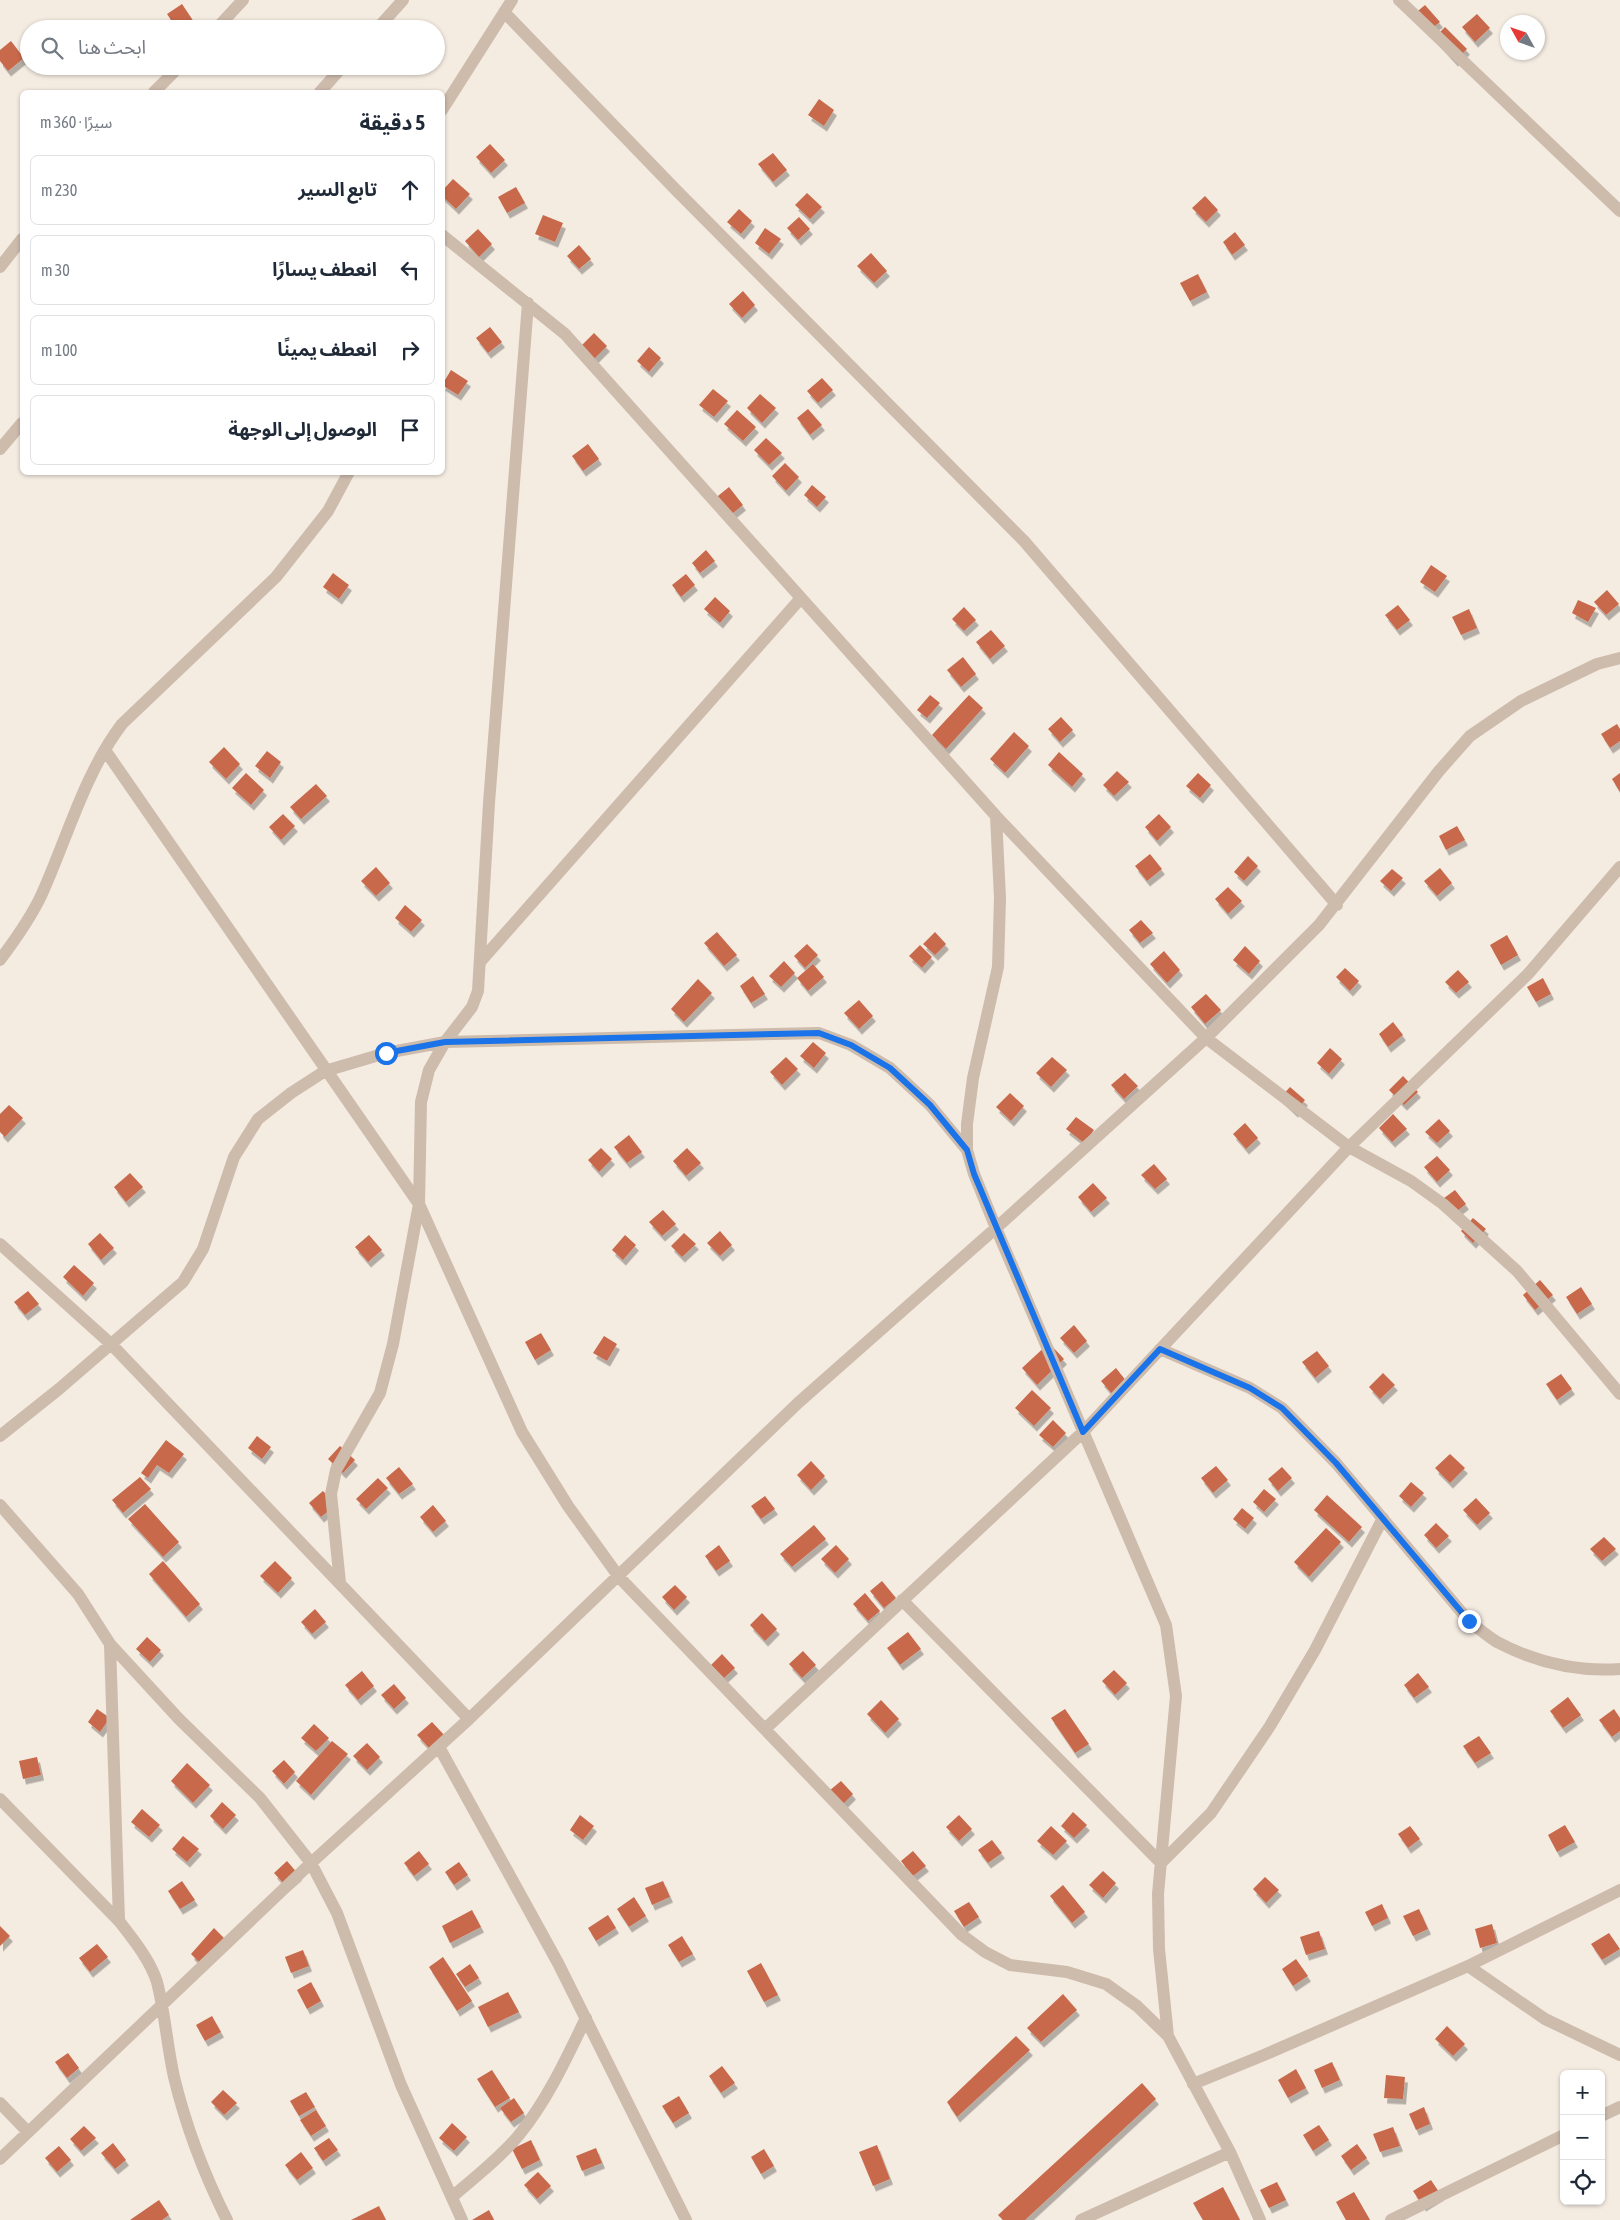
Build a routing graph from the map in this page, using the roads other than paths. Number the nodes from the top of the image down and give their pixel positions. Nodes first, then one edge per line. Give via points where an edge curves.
1 (243, 0) edge
2 (403, 0) edge
3 (512, 0) edge
4 (1399, 0) edge
5 (504, 12) junction
6 (224, 20) edge
7 (385, 20) edge
8 (171, 75) edge
9 (336, 75) edge
10 (156, 90) edge
11 (322, 90) edge
12 (445, 105) edge
13 (1620, 211) edge
14 (445, 236) edge
15 (20, 242) edge
16 (0, 267) edge
17 (528, 303) junction
18 (20, 424) edge
19 (0, 449) edge
20 (347, 475) edge
21 (802, 598) junction
22 (1620, 658) edge
23 (105, 750) junction
24 (996, 816) junction
25 (1620, 868) edge
26 (1337, 905) junction
27 (0, 960) edge
28 (480, 962) junction
29 (1206, 1038) junction
30 (445, 1042) junction
31 (325, 1071) junction
32 (1348, 1147) junction
33 (967, 1150) junction
34 (419, 1204) junction
35 (996, 1228) junction
36 (0, 1244) edge
37 (111, 1344) junction
38 (1160, 1349) junction
39 (1620, 1394) edge
40 (1083, 1432) junction
41 (0, 1436) edge
42 (0, 1505) edge
43 (1383, 1518) junction
44 (619, 1577) junction
45 (340, 1583) junction
46 (902, 1600) junction
47 (110, 1644) junction
48 (1620, 1669) edge
49 (470, 1719) junction
50 (764, 1729) junction
51 (439, 1747) junction
52 (0, 1799) edge
53 (311, 1863) junction
54 (1161, 1863) junction
55 (1620, 1890) edge
56 (119, 1921) junction
57 (1468, 1966) junction
58 (161, 2004) junction
59 (586, 2018) junction
60 (1168, 2036) junction
61 (1620, 2056) edge
62 (1193, 2084) junction
63 (0, 2103) edge
64 (1620, 2107) edge
65 (1603, 2115) edge
66 (27, 2131) junction
67 (1560, 2137) edge
68 (1230, 2152) junction
69 (0, 2159) edge
70 (452, 2197) junction
71 (227, 2220) edge
72 (462, 2220) edge
73 (686, 2220) edge
74 (1081, 2220) edge
75 (1260, 2220) edge
76 (1391, 2220) edge

1 - 6 street
2 - 7 street
3 - 5 street
4 - 13 street
5 - 12 street
5 - 26 street via 1024,541
8 - 10 street
9 - 11 street
14 - 17 street
15 - 16 street
17 - 21 street via 565,334
17 - 28 street via 489,803
18 - 19 street
20 - 23 street via 328,511 276,577 122,724
21 - 24 street
21 - 28 street
22 - 26 street via 1597,664 1521,701 1470,736 1439,771
23 - 27 street via 40,898 20,934
23 - 31 street
24 - 29 street
24 - 33 street via 1000,898 998,966 973,1078
25 - 32 street via 1528,974
26 - 29 street
28 - 30 street via 476,1000
29 - 32 street
29 - 35 street
30 - 31 street via 386,1053
30 - 33 street via 819,1033 851,1045 890,1068 930,1105
30 - 34 street via 430,1070 421,1102
31 - 34 street
31 - 37 street via 258,1119 234,1157 203,1249 183,1282
32 - 38 street
32 - 39 street via 1411,1181 1443,1204 1517,1271
33 - 35 street
34 - 44 street via 522,1432 568,1506
34 - 45 street via 393,1344 380,1393 336,1470 331,1494
35 - 40 street
35 - 44 street via 798,1403
36 - 37 street
37 - 41 street
37 - 45 street
38 - 40 street
38 - 43 street via 1250,1388 1282,1408 1336,1463
40 - 46 street
40 - 54 street via 1166,1625 1176,1696
42 - 47 street via 78,1594
43 - 48 street via 1469,1621 1496,1641 1537,1659 1574,1668
43 - 54 street via 1315,1650 1270,1726 1211,1813
44 - 49 street
44 - 50 street
45 - 49 street
46 - 50 street
46 - 54 street
47 - 53 street via 260,1798
47 - 56 street
49 - 51 street
50 - 60 street via 962,1935 1010,1965 1067,1972 1106,1984 1138,2006
51 - 53 street
51 - 59 street
52 - 56 street
53 - 58 street
53 - 70 street via 337,1914 401,2085
54 - 60 street via 1159,1949
55 - 57 street
56 - 58 street via 148,1962
57 - 61 street via 1545,2019
57 - 62 street
58 - 66 street
58 - 71 street via 174,2076 189,2131 207,2180
59 - 70 street via 549,2092 519,2135 500,2156
59 - 73 street
60 - 62 street
62 - 68 street
63 - 66 street
64 - 65 street
66 - 69 street
67 - 76 street
68 - 74 street
68 - 75 street
70 - 72 street

